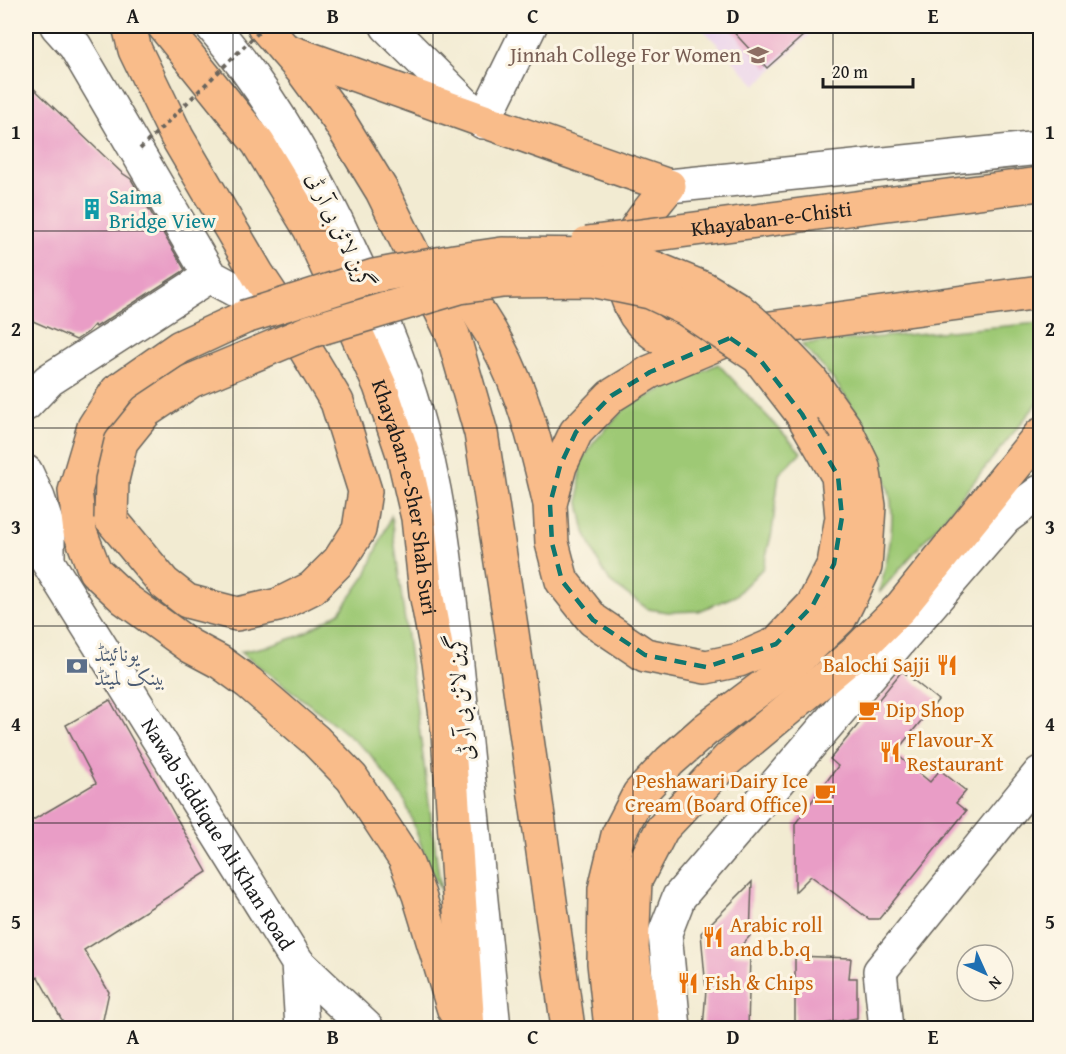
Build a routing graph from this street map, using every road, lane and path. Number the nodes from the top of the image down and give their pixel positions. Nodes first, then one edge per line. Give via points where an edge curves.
1 (57, 26) edge
2 (129, 26) edge
3 (164, 26) edge
4 (212, 26) edge
5 (387, 26) edge
6 (530, 26) edge
7 (271, 34) edge
8 (483, 122) junction
9 (1041, 148) edge
10 (140, 149) dead end
11 (1041, 184) edge
12 (669, 186) junction
13 (404, 235) junction
14 (502, 254) junction
15 (210, 276) junction
16 (1041, 292) edge
17 (286, 317) junction
18 (748, 331) junction
19 (26, 404) edge
20 (1041, 435) edge
21 (26, 472) edge
22 (1041, 492) edge
23 (550, 504) junction
24 (26, 526) edge
25 (48, 563) junction
26 (1041, 773) edge
27 (298, 963) junction
28 (302, 1029) edge
29 (367, 1029) edge
30 (459, 1029) edge
31 (468, 1029) edge
32 (494, 1029) edge
33 (568, 1029) edge
34 (611, 1029) edge
35 (643, 1029) edge
36 (674, 1029) edge
37 (886, 1029) edge

1 - 15 street via 75,46
2 - 17 main road via 135,50 177,137
3 - 31 main road, Khayaban-e-Sher Shah Suri via 258,143 310,229 380,386 403,454 418,518 448,732
4 - 32 street, گرین لائن بی آر ٹی via 258,86 326,196 381,315 417,416 439,514
5 - 8 street
6 - 8 street
7 - 8 main road
7 - 10 path, bridge
7 - 13 main road via 338,119
8 - 12 main road
9 - 12 street
11 - 14 main road, Khayaban-e-Chisti, bridge
12 - 18 main road via 627,247 622,272 629,302 641,323 659,337
13 - 23 main road via 457,279 489,328 520,394
13 - 33 main road via 453,335 481,433
14 - 30 main road, bridge via 374,276 245,317 180,347 117,391 94,427 75,491 80,532 95,571 125,599 249,683 352,778 405,859
14 - 34 main road, bridge via 610,255 705,289 738,309 812,380 845,428 863,466 869,506 865,567 840,618 788,668 670,761 639,794 618,834 605,890 604,963
15 - 17 street
15 - 19 street via 49,380
16 - 18 main road
17 - 23 main road, bridge via 337,402 365,491 359,530 339,561 312,588 278,605 237,614 187,602 164,583 111,519 111,480 121,442 146,411 191,381 312,331 460,287 503,281 592,280 650,292 686,309 758,357 802,414 838,476 842,517 834,564 813,605 776,644 739,660 706,667 645,655 592,620 562,581 552,543
18 - 23 main road via 650,372 611,396 576,432 560,466
20 - 35 main road via 901,607 854,654 728,759 662,828 635,881 632,948
21 - 25 street via 48,528
22 - 36 street via 1005,518 679,897 665,933
24 - 25 street, Nawab Siddique Ali Khan Road
25 - 27 street, Nawab Siddique Ali Khan Road
26 - 37 street via 880,971
27 - 28 street, Nawab Siddique Ali Khan Road
27 - 29 street

